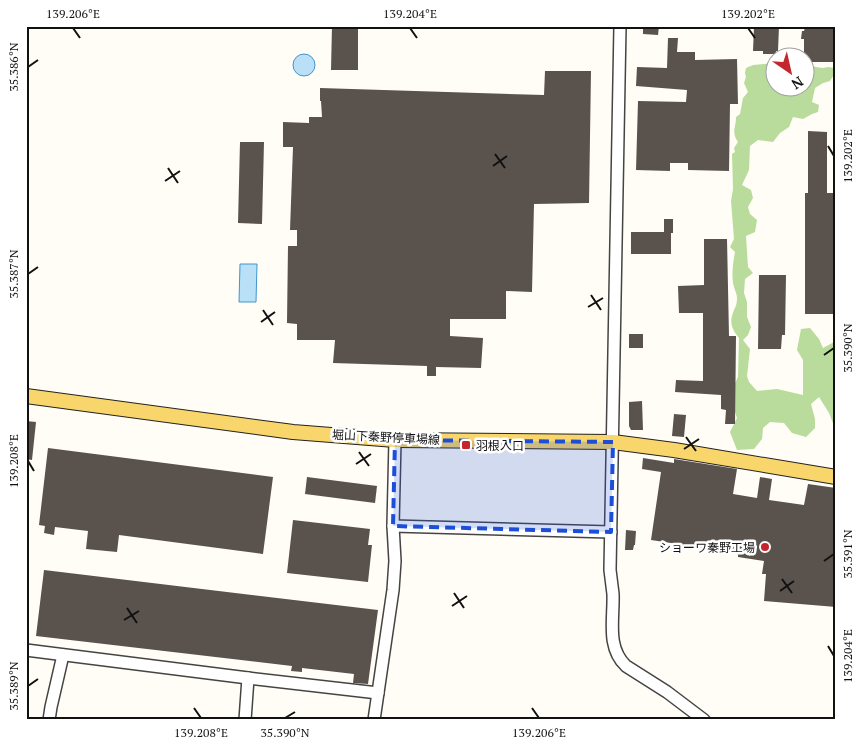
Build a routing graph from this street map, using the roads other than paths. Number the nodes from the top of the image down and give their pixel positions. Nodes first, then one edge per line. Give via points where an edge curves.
1 (620, 26) edge
2 (26, 396) edge
3 (395, 440) junction
4 (613, 442) junction
5 (836, 477) edge
6 (394, 526) junction
7 (611, 532) junction
8 (26, 650) edge
9 (63, 655) junction
10 (248, 678) junction
11 (378, 693) junction
12 (49, 720) edge
13 (245, 720) edge
14 (374, 720) edge
15 (704, 720) edge

1 - 4 street
2 - 3 main road, 堀山下秦野停車場線 via 293,432
3 - 4 main road, 堀山下秦野停車場線
3 - 6 street
4 - 5 main road, 堀山下秦野停車場線
4 - 7 street
6 - 7 street
6 - 11 street via 393,590
7 - 15 street via 613,639 621,662
8 - 9 street
9 - 10 street
9 - 12 street
10 - 11 street
10 - 13 street
11 - 14 street

